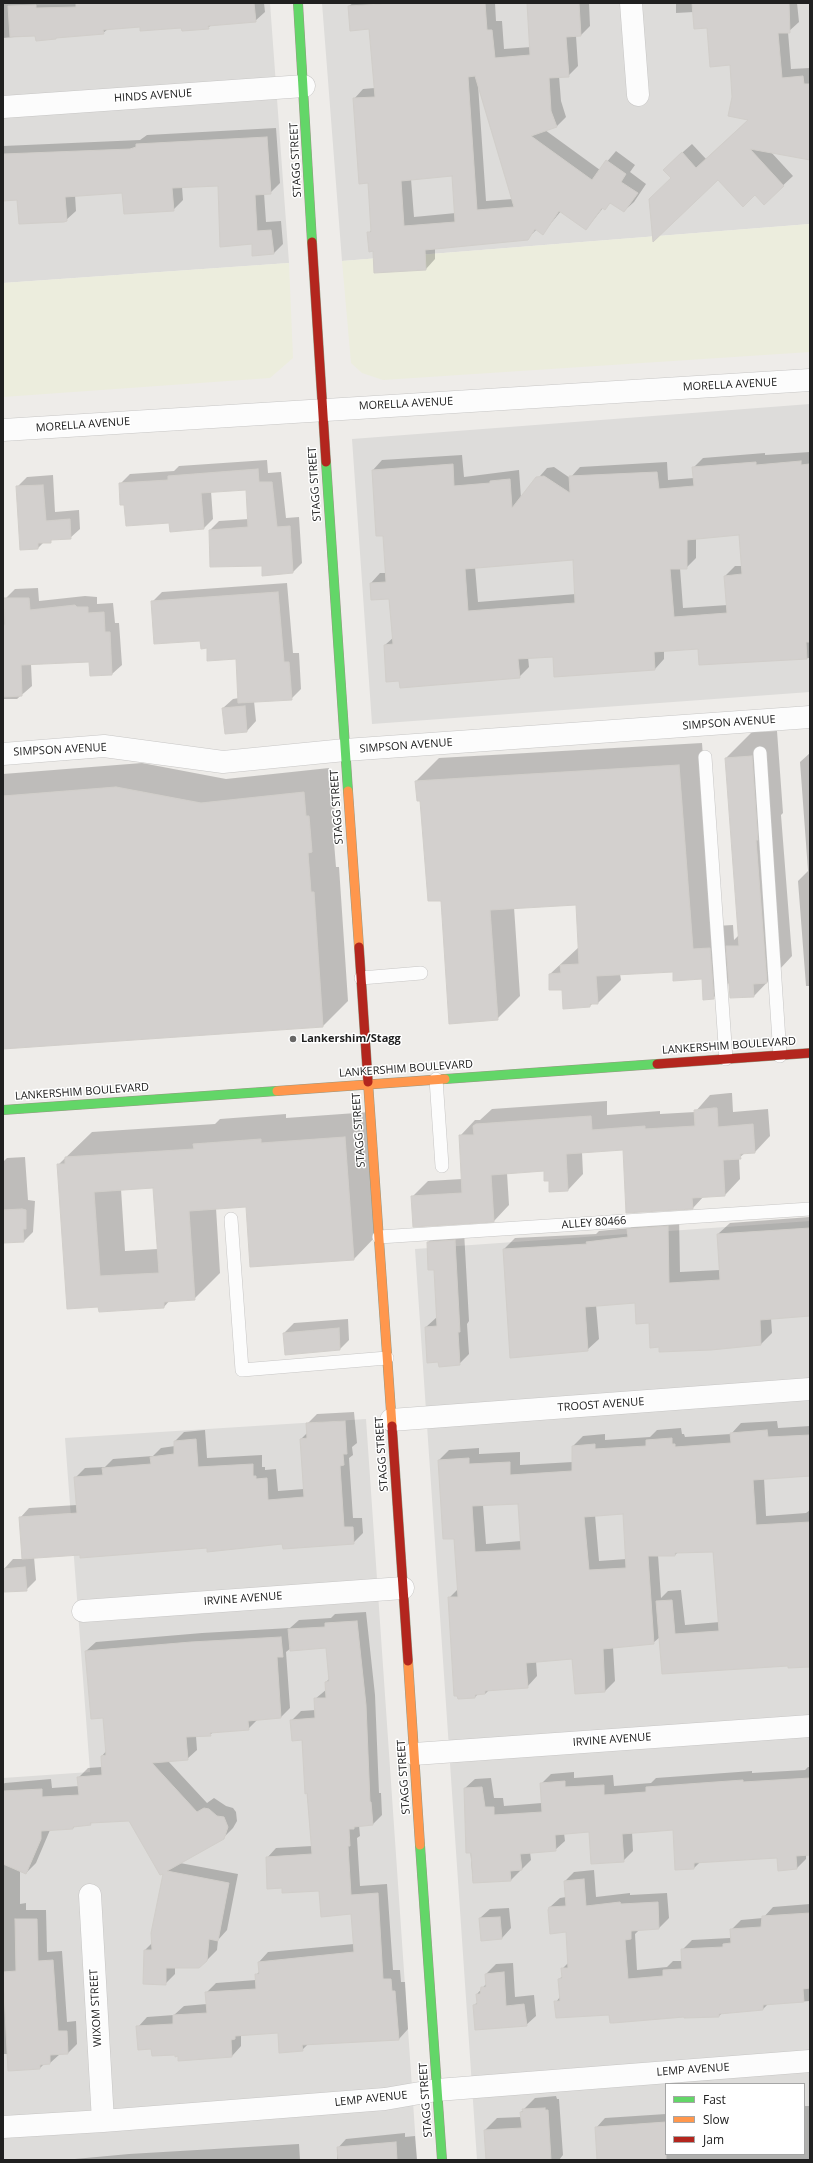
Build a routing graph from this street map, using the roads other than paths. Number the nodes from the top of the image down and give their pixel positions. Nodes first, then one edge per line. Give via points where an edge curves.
1 (298, 3) edge
2 (631, 3) edge
3 (304, 86) junction
4 (638, 95) dead end
5 (3, 107) edge
6 (810, 380) edge
7 (322, 409) junction
8 (3, 430) edge
9 (810, 718) edge
10 (345, 750) junction
11 (760, 753) dead end
12 (3, 754) edge
13 (705, 757) dead end
14 (421, 973) dead end
15 (361, 978) junction
16 (810, 1053) edge
17 (780, 1056) junction
18 (726, 1059) junction
19 (436, 1079) junction
20 (368, 1084) junction
21 (3, 1110) edge
22 (442, 1166) dead end
23 (810, 1209) edge
24 (231, 1219) dead end
25 (379, 1237) junction
26 (387, 1358) junction
27 (810, 1389) edge
28 (391, 1420) junction
29 (403, 1588) junction
30 (83, 1611) dead end
31 (810, 1726) edge
32 (414, 1754) junction
33 (90, 1895) dead end
34 (810, 2061) edge
35 (437, 2090) junction
36 (103, 2121) junction
37 (3, 2127) edge
38 (442, 2160) edge

1 - 3 street, STAGG STREET
2 - 4 street
3 - 5 street, HINDS AVENUE
3 - 7 street, STAGG STREET
6 - 7 street, MORELLA AVENUE
7 - 8 street, MORELLA AVENUE
7 - 10 street, STAGG STREET
9 - 10 street, SIMPSON AVENUE
10 - 12 street, SIMPSON AVENUE via 223,762 104,746
10 - 15 street, STAGG STREET
11 - 17 lane
13 - 18 lane
14 - 15 lane
15 - 20 street, STAGG STREET
16 - 17 street, LANKERSHIM BOULEVARD
17 - 18 street, LANKERSHIM BOULEVARD
18 - 19 street, LANKERSHIM BOULEVARD
19 - 20 street, LANKERSHIM BOULEVARD
19 - 22 lane
20 - 21 street, LANKERSHIM BOULEVARD
20 - 25 street, STAGG STREET
23 - 25 lane, ALLEY 80466
24 - 26 lane via 242,1370
25 - 26 street, STAGG STREET
26 - 28 street, STAGG STREET
27 - 28 street, TROOST AVENUE
28 - 29 street, STAGG STREET
29 - 30 street, IRVINE AVENUE
29 - 32 street, STAGG STREET
31 - 32 street, IRVINE AVENUE
32 - 35 street, STAGG STREET
33 - 36 street, WIXOM STREET
34 - 35 street, LEMP AVENUE
35 - 36 street, LEMP AVENUE via 385,2099
35 - 38 street, STAGG STREET
36 - 37 street, LEMP AVENUE

